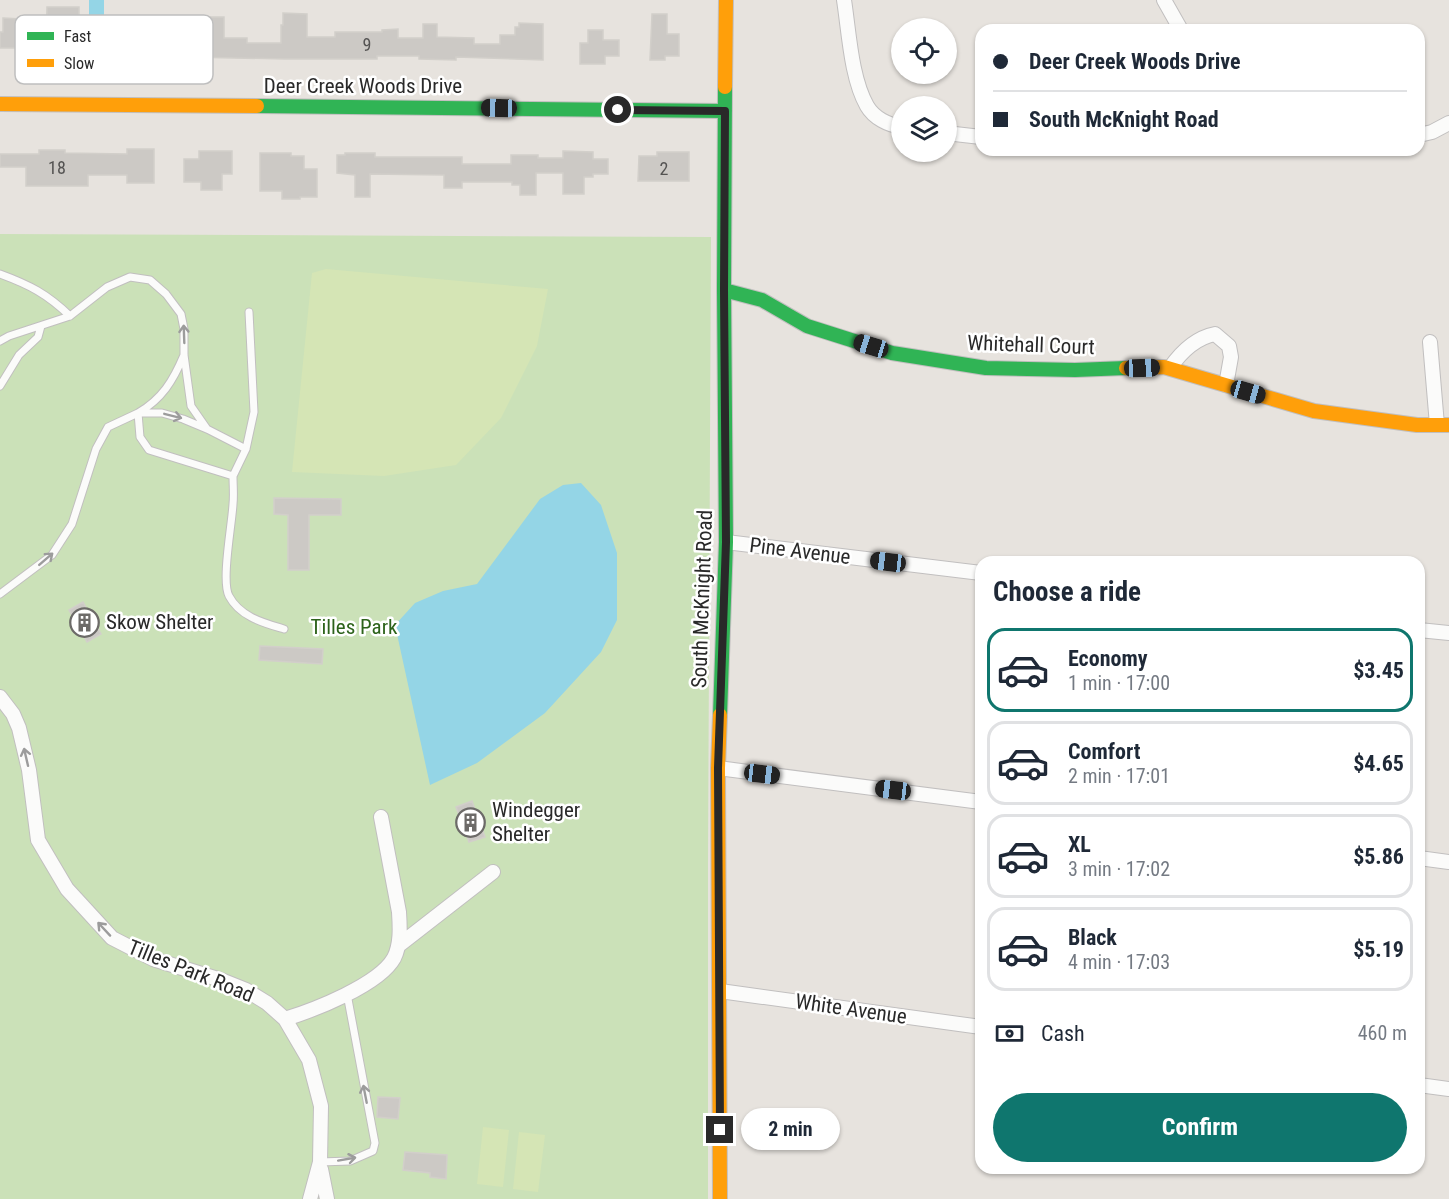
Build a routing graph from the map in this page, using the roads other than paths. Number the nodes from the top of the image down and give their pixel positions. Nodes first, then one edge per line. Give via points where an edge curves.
1 (726, 0) edge
2 (844, 0) edge
3 (1164, 0) edge
4 (1178, 24) edge
5 (0, 104) edge
6 (725, 111) junction
7 (1449, 123) edge
8 (891, 126) edge
9 (957, 134) edge
10 (1425, 134) edge
11 (975, 136) edge
12 (0, 274) edge
13 (724, 290) junction
14 (249, 312) dead end
15 (70, 316) junction
16 (41, 326) junction
17 (0, 341) edge
18 (1430, 342) dead end
19 (184, 355) junction
20 (1170, 368) junction
21 (1226, 385) junction
22 (0, 386) edge
23 (138, 413) junction
24 (1443, 425) edge
25 (207, 429) junction
26 (246, 449) junction
27 (233, 476) junction
28 (726, 542) junction
29 (975, 572) edge
30 (0, 594) edge
31 (284, 629) dead end
32 (1425, 631) edge
33 (1449, 633) edge
34 (0, 697) edge
35 (718, 768) junction
36 (975, 801) edge
37 (381, 817) dead end
38 (1425, 859) edge
39 (1449, 862) edge
40 (494, 872) dead end
41 (398, 946) junction
42 (720, 991) junction
43 (346, 994) junction
44 (285, 1019) junction
45 (975, 1026) edge
46 (1425, 1086) edge
47 (1449, 1089) edge
48 (320, 1162) junction
49 (310, 1199) edge
50 (327, 1199) edge
51 (720, 1199) edge

1 - 6 street, South McKnight Road
2 - 8 street via 856,78 874,115
3 - 4 street
5 - 6 street, Deer Creek Woods Drive
6 - 13 street, South McKnight Road
7 - 10 street
9 - 11 street
12 - 15 lane via 46,295
13 - 20 street, Whitehall Court via 762,300 807,326 892,353 986,368
13 - 28 street, South McKnight Road
14 - 26 lane via 254,412
15 - 16 lane
19 -> 15 lane via 181,314 150,280 130,277 108,287
16 - 17 lane
16 - 22 lane via 38,337 19,355
18 - 24 street, Whitehall Court
19 - 23 lane via 174,378 148,408
19 - 25 lane via 191,406
20 - 21 street, Whitehall Court
20 - 21 street via 1194,342 1215,334 1229,346
21 - 24 street, Whitehall Court via 1314,411
23 -> 25 lane via 172,415
23 - 27 lane via 141,437 149,450
30 -> 23 lane via 52,555 72,524 96,449 108,427
25 - 26 lane
26 - 27 lane
27 - 31 lane via 226,583 229,596 241,610
28 - 29 street, Pine Avenue
28 - 35 street, South McKnight Road
32 - 33 street
44 -> 34 street, Tilles Park Road via 246,990 153,959 112,938 67,889 38,840 19,728
35 - 36 street
35 - 42 street, South McKnight Road
37 - 41 street via 399,912
38 - 39 street
40 - 41 street
41 - 43 street via 383,972
42 - 45 street, White Avenue
42 - 51 street, South McKnight Road
43 - 44 street
48 -> 43 lane via 350,1161 373,1151 375,1143
44 - 48 street, Tilles Park Road via 309,1060 321,1106
46 - 47 street
48 - 49 street, Tilles Park Road
48 - 50 street

